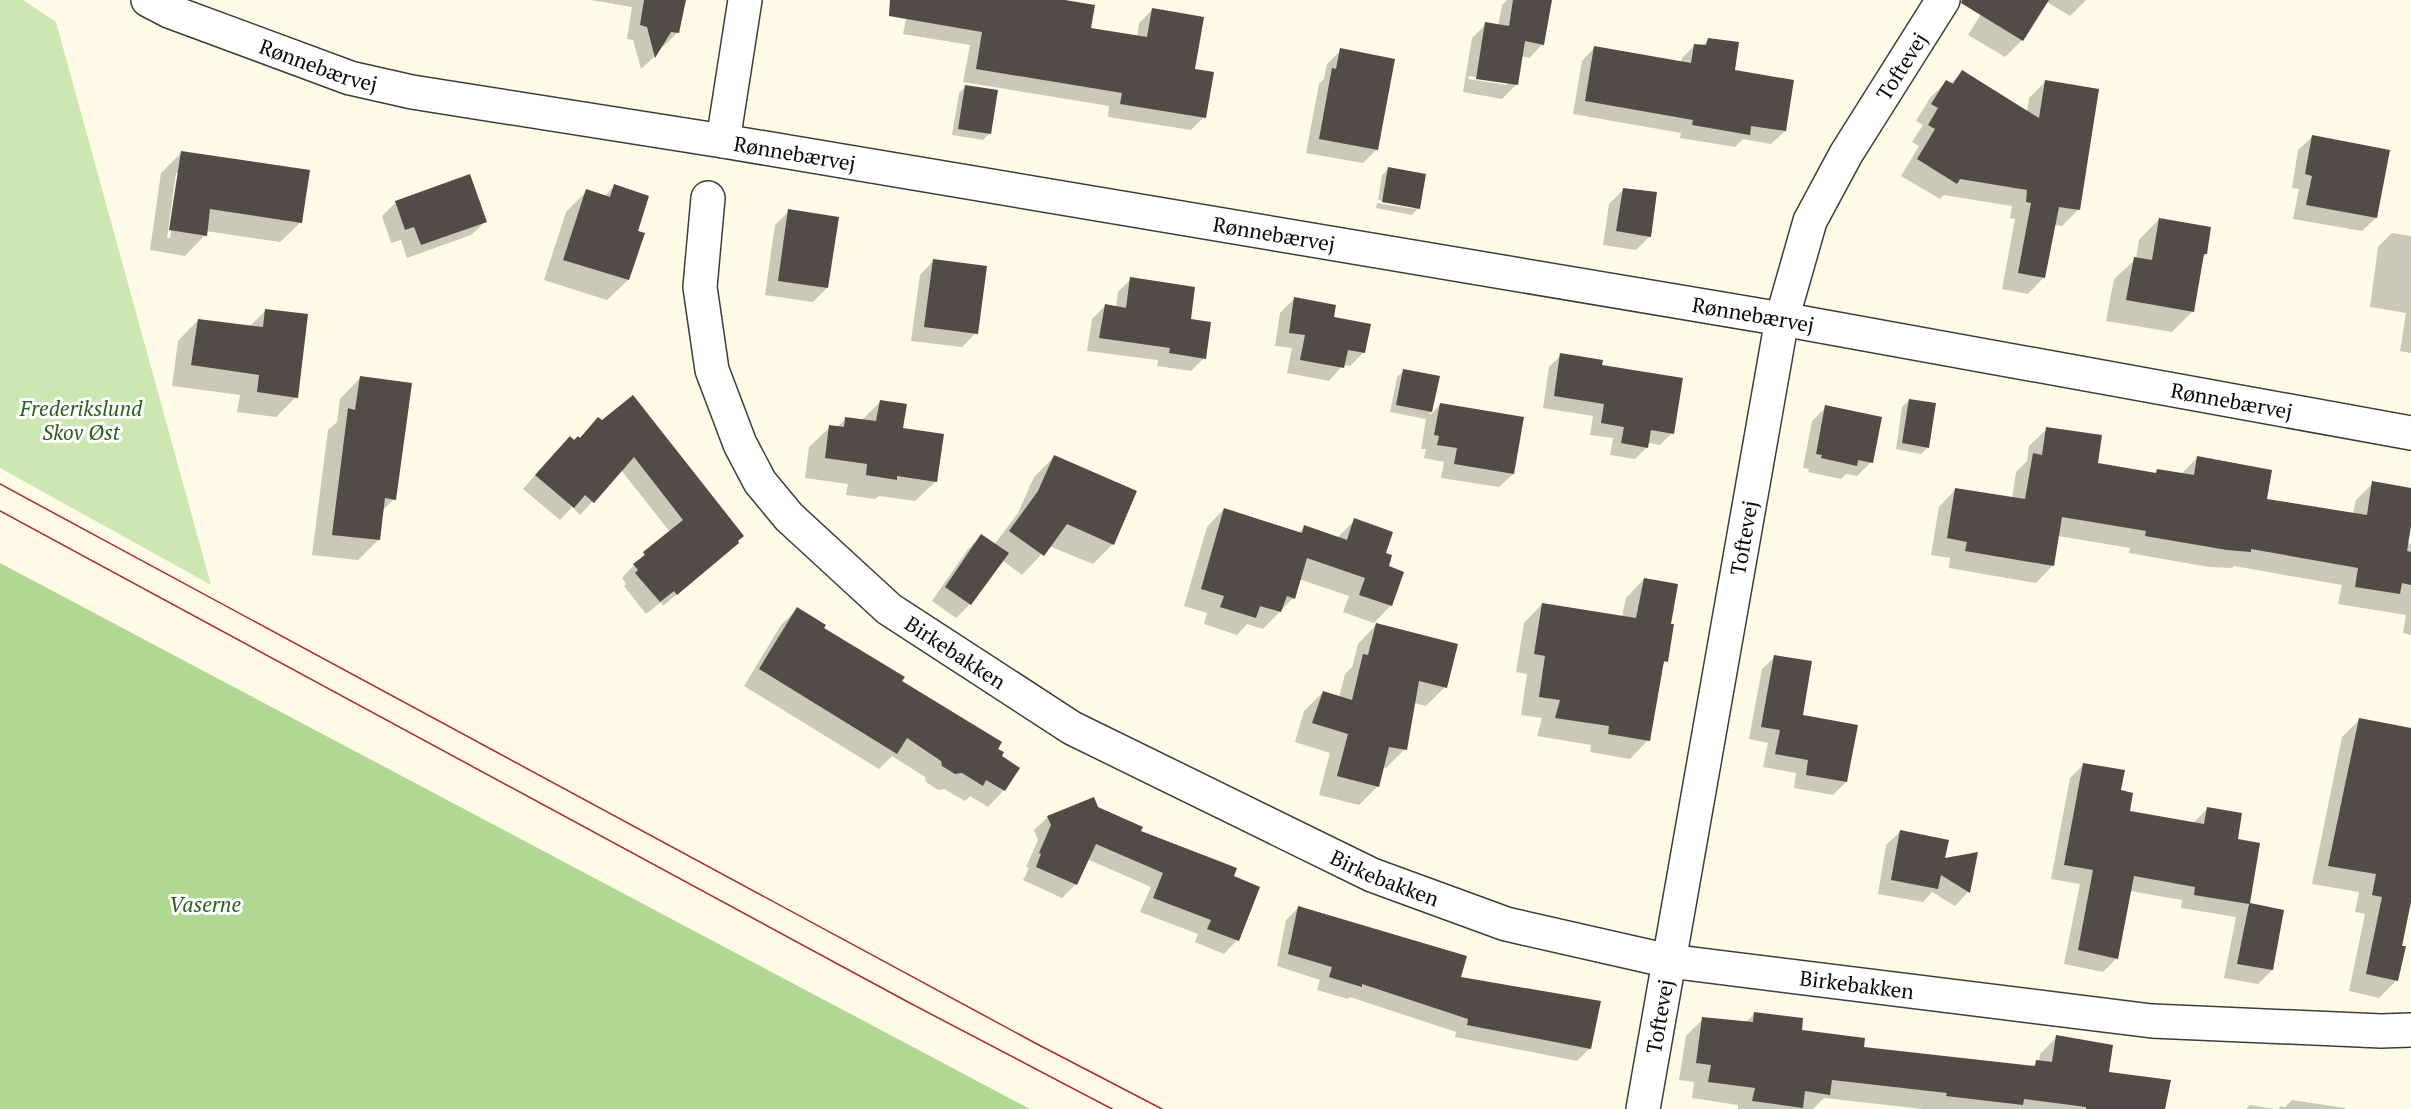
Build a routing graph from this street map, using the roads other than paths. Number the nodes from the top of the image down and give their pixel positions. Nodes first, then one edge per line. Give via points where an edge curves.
1 (148, 0) edge
2 (745, 0) edge
3 (1943, 0) edge
4 (723, 141) junction
5 (708, 198) dead end
6 (1782, 319) junction
7 (2411, 433) edge
8 (1669, 961) junction
9 (2411, 1030) edge
10 (1643, 1109) edge

1 - 4 street, Rønnebærvej via 350,78 412,92
2 - 4 street
3 - 6 street, Toftevej via 1846,154 1810,221
4 - 6 street, Rønnebærvej
5 - 8 street, Birkebakken via 700,287 712,370 740,444 760,482 789,517 889,609 1072,728 1372,875 1506,924
6 - 7 street, Rønnebærvej
6 - 8 street, Toftevej
8 - 9 street, Birkebakken via 2152,1021 2381,1032
8 - 10 street, Toftevej

